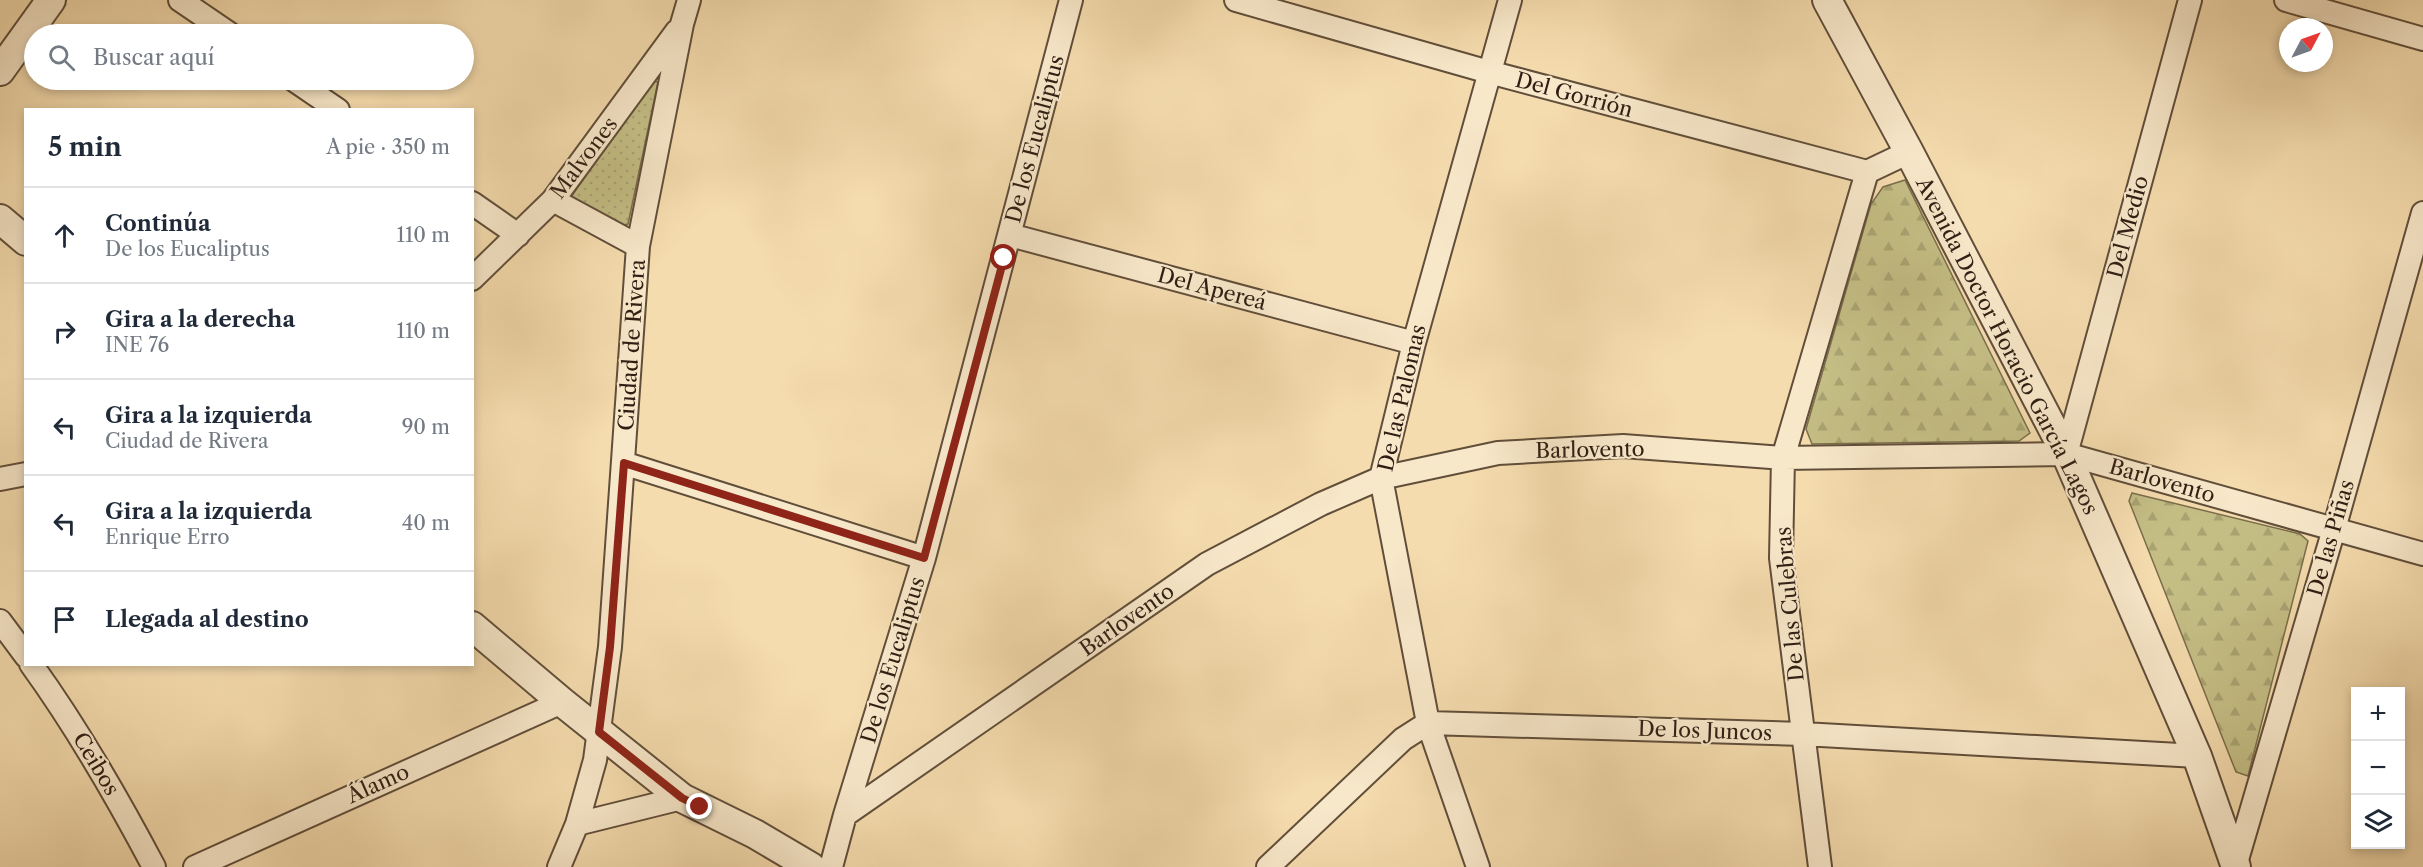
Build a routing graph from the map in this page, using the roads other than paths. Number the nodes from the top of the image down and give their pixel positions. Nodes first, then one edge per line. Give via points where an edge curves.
1 (51, 0) edge
2 (180, 0) edge
3 (689, 0) edge
4 (1071, 0) edge
5 (1236, 0) edge
6 (1510, 0) edge
7 (1827, 0) edge
8 (2190, 0) edge
9 (2286, 0) edge
10 (34, 24) edge
11 (215, 24) edge
12 (682, 24) junction
13 (24, 38) edge
14 (2423, 39) edge
15 (0, 71) edge
16 (1489, 72) junction
17 (309, 90) edge
18 (335, 108) edge
19 (1909, 152) junction
20 (1867, 172) junction
21 (553, 200) junction
22 (474, 204) edge
23 (2423, 213) edge
24 (0, 219) edge
25 (518, 235) junction
26 (1010, 235) junction
27 (24, 239) edge
28 (638, 246) junction
29 (474, 277) edge
30 (1414, 343) junction
31 (2066, 454) junction
32 (1783, 458) junction
33 (624, 463) junction
34 (24, 474) edge
35 (1381, 478) junction
36 (0, 479) edge
37 (2334, 529) junction
38 (2423, 554) edge
39 (924, 558) junction
40 (0, 621) edge
41 (474, 628) edge
42 (24, 653) edge
43 (33, 666) edge
44 (562, 702) junction
45 (1428, 723) junction
46 (599, 732) junction
47 (1803, 734) junction
48 (2197, 756) junction
49 (682, 798) junction
50 (845, 815) junction
51 (577, 824) junction
52 (2236, 865) edge
53 (154, 867) edge
54 (195, 867) edge
55 (559, 867) edge
56 (811, 867) edge
57 (831, 867) edge
58 (1268, 867) edge
59 (1478, 867) edge
60 (1820, 867) edge

1 - 10 street
2 - 11 street
3 - 12 street, Ciudad de Rivera
4 - 26 street, De los Eucaliptus
5 - 16 street, Del Gorrión
6 - 16 street, De las Palomas
7 - 19 street, Avenida Doctor Horacio García Lagos
8 - 31 street, Del Medio
9 - 14 street
12 - 21 street, Malvones
12 - 28 street, Ciudad de Rivera
13 - 15 street
16 - 20 street, Del Gorrión
16 - 30 street, De las Palomas
17 - 18 street
19 - 20 street
19 - 31 street, Avenida Doctor Horacio García Lagos
20 - 32 street, De las Culebras
21 - 25 street, Malvones
21 - 28 street
22 - 25 street
23 - 37 street, De las Piñas
24 - 27 street
25 - 29 street, Malvones
26 - 30 street, Del Apereá
26 - 39 street, De los Eucaliptus
28 - 33 street, Ciudad de Rivera
30 - 35 street, De las Palomas
31 - 32 street, Barlovento
31 - 37 street, Barlovento
31 - 48 street, Avenida Doctor Horacio García Lagos
32 - 35 street, Barlovento via 1623,446 1498,453
32 - 47 street, De las Culebras via 1781,558
33 - 39 street
33 - 46 street, Ciudad de Rivera via 610,647
34 - 36 street
35 - 45 street, De las Palomas
35 - 50 street, Barlovento via 1321,504 1207,564
37 - 38 street, Barlovento
37 - 52 street, De las Piñas
39 - 50 street, De los Eucaliptus
40 - 42 street
41 - 44 street
43 - 53 street, Ceibos via 120,803
44 - 46 street
44 - 54 street, Álamo
45 - 47 street, De los Juncos
45 - 58 street via 1403,739
45 - 59 street, De las Palomas
46 - 49 street
46 - 51 street, Ciudad de Rivera
47 - 48 street, De los Juncos
47 - 60 street, De las Culebras
48 - 52 street, Avenida Doctor Horacio García Lagos
49 - 51 street
49 - 56 street
50 - 57 street, De los Eucaliptus
51 - 55 street, Ciudad de Rivera

